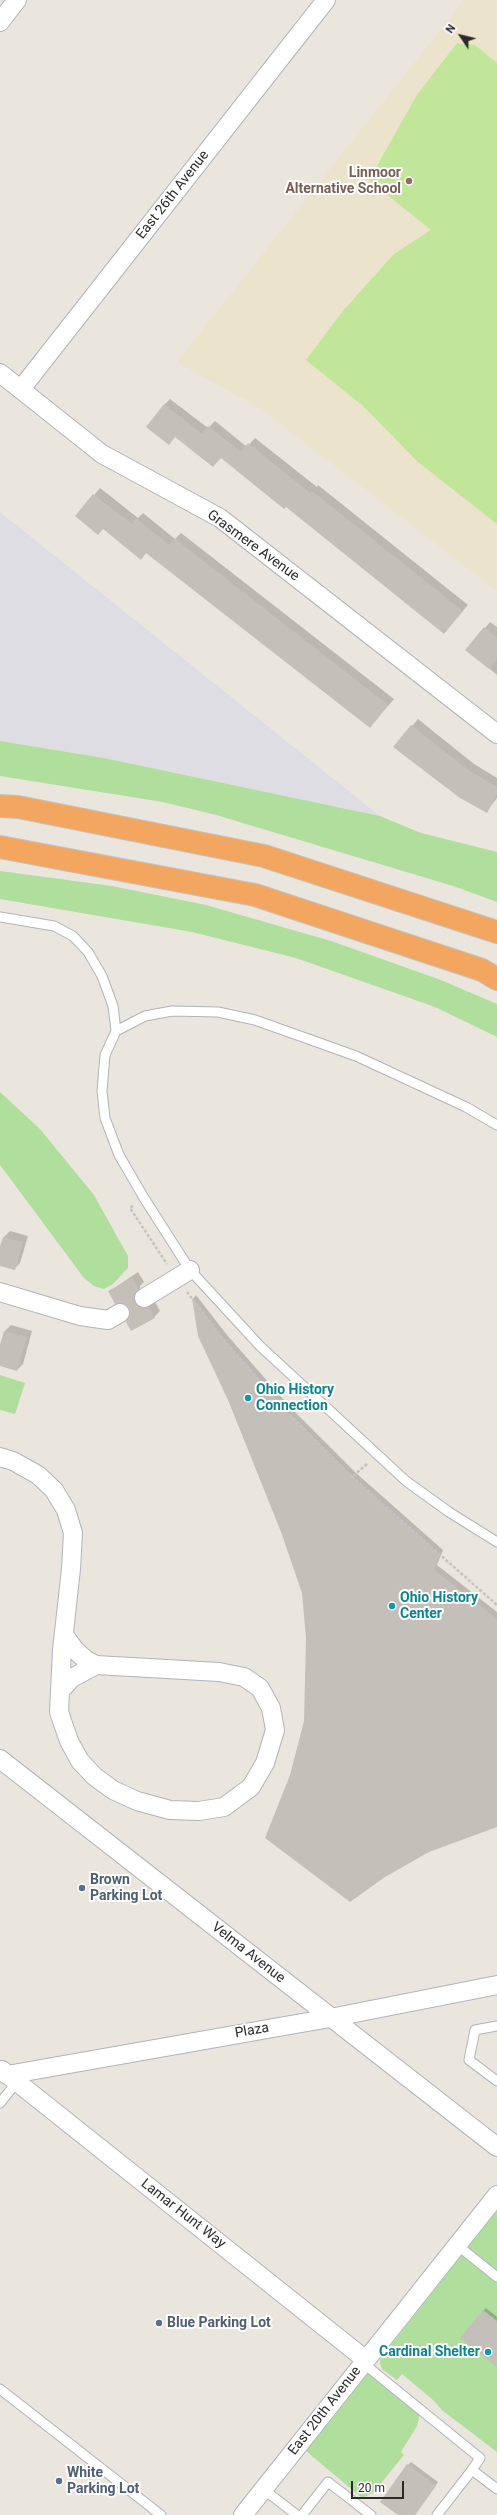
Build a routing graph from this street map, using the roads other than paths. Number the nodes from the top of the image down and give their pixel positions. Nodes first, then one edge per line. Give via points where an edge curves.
1 (17, 0) edge
2 (326, 0) edge
3 (0, 22) edge
4 (0, 373) edge
5 (20, 390) junction
6 (497, 734) edge
7 (0, 806) edge
8 (0, 848) edge
9 (0, 916) edge
10 (497, 932) edge
11 (497, 979) edge
12 (116, 1031) junction
13 (497, 1126) edge
14 (183, 1274) junction
15 (0, 1292) edge
16 (144, 1298) dead end
17 (120, 1313) dead end
18 (0, 1457) edge
19 (497, 1542) edge
20 (64, 1635) junction
21 (96, 1665) junction
22 (60, 1691) junction
23 (0, 1759) edge
24 (497, 1985) edge
25 (330, 2018) junction
26 (497, 2026) edge
27 (8, 2076) edge
28 (497, 2081) edge
29 (0, 2103) edge
30 (497, 2147) edge
31 (497, 2195) edge
32 (457, 2245) junction
33 (497, 2278) edge
34 (364, 2361) junction
35 (0, 2388) edge
36 (472, 2470) junction
37 (263, 2489) junction
38 (497, 2489) edge
39 (161, 2515) edge
40 (243, 2515) edge
41 (297, 2515) edge
42 (302, 2515) edge
43 (371, 2515) edge
44 (437, 2515) edge

1 - 3 street
2 - 5 street, East 26th Avenue
4 - 5 street, Grasmere Avenue
5 - 6 street, Grasmere Avenue via 102,454 220,518
7 - 10 highway via 18,807 264,856
8 - 11 highway via 255,895 482,970
9 - 12 lane via 54,926 73,936 88,952 102,976 113,1006
12 - 13 lane via 145,1016 172,1011 218,1012 255,1020 356,1056 466,1107
12 - 14 lane via 105,1055 102,1091 105,1118 119,1155
14 - 16 street
14 - 19 lane via 412,1486
15 - 17 street via 80,1316 108,1320
18 - 20 street via 38,1475 54,1490 66,1510 72,1534
20 - 21 street via 75,1650
20 - 22 street
21 - 22 street via 72,1678
21 - 22 street via 219,1672 244,1676 260,1688 271,1708 275,1730 265,1763 251,1787 224,1807 199,1811 170,1810 137,1801 113,1790 94,1776 80,1761 69,1741 59,1712
23 - 25 street, Velma Avenue
24 - 25 street, Plaza
25 - 27 street, Plaza
25 - 30 street, Velma Avenue
26 - 28 lane via 476,2030 469,2060
27 - 29 lane
27 - 34 street, Lamar Hunt Way
31 - 32 street, East 20th Avenue
32 - 33 lane
32 - 34 street, East 20th Avenue
34 - 36 lane via 480,2458
34 - 37 street, East 20th Avenue
35 - 39 lane
36 - 38 lane
36 - 44 lane
37 - 40 street, East 20th Avenue
37 - 41 lane
42 - 43 lane via 328,2482

